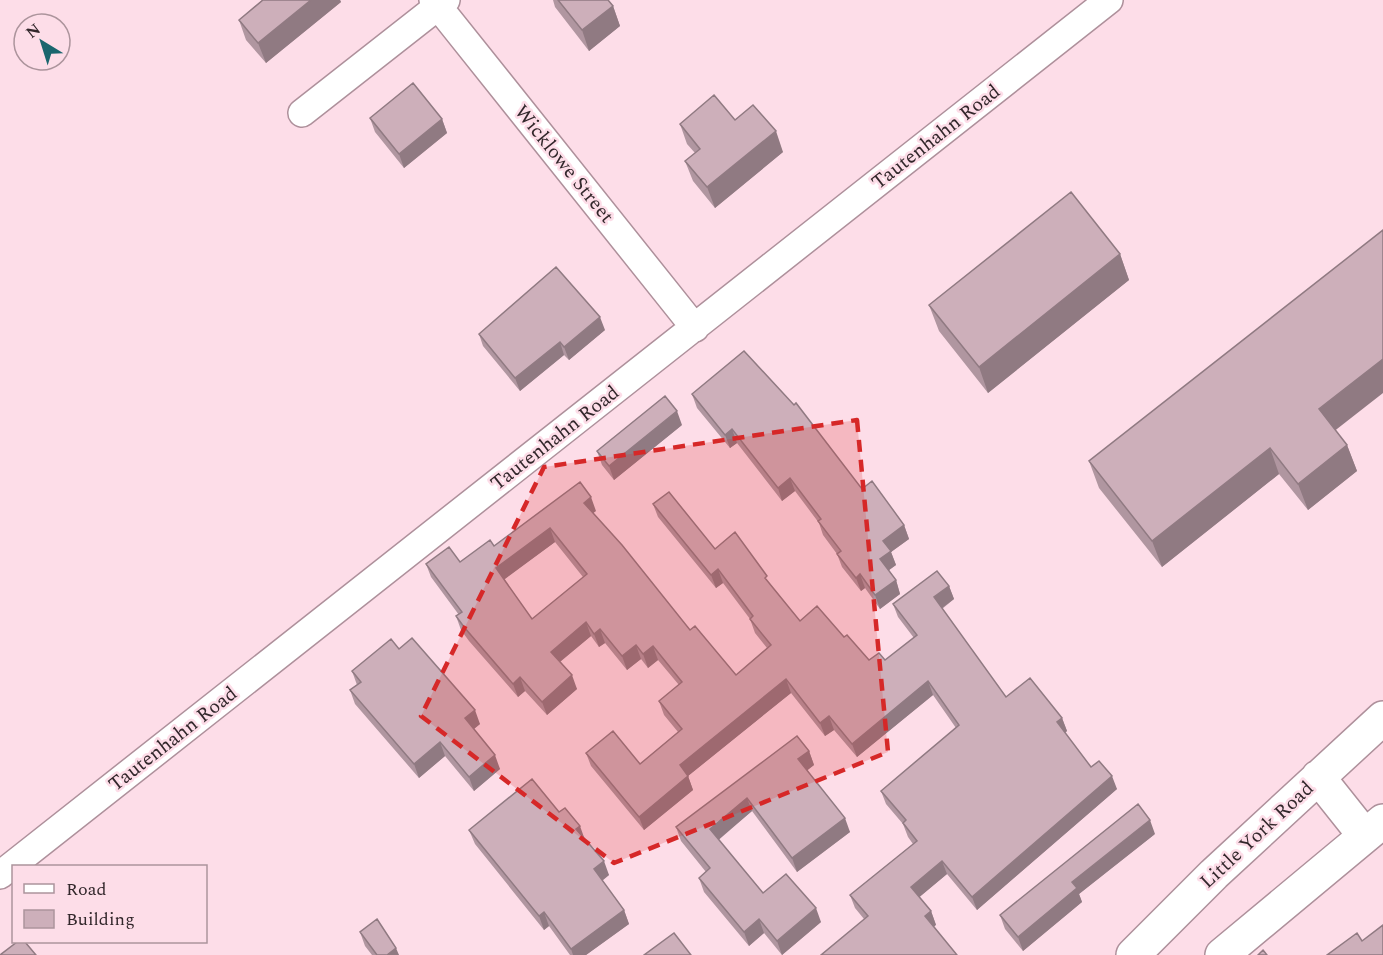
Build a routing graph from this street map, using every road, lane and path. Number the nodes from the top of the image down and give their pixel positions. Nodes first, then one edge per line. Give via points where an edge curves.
1 (1109, 0) edge
2 (439, 2) edge
3 (302, 113) dead end
4 (695, 328) junction
5 (1383, 717) edge
6 (1318, 777) junction
7 (1374, 829) edge
8 (13, 865) edge
9 (12, 866) edge
10 (0, 875) edge
11 (1133, 955) edge
12 (1222, 955) edge

1 - 4 street, Tautenhahn Road
2 - 3 street
2 - 4 street, Wicklowe Street
4 - 8 street, Tautenhahn Road
5 - 6 main road, Little York Road
6 - 7 main road
6 - 11 main road, Little York Road
7 - 12 main road
9 - 10 street, Tautenhahn Road

